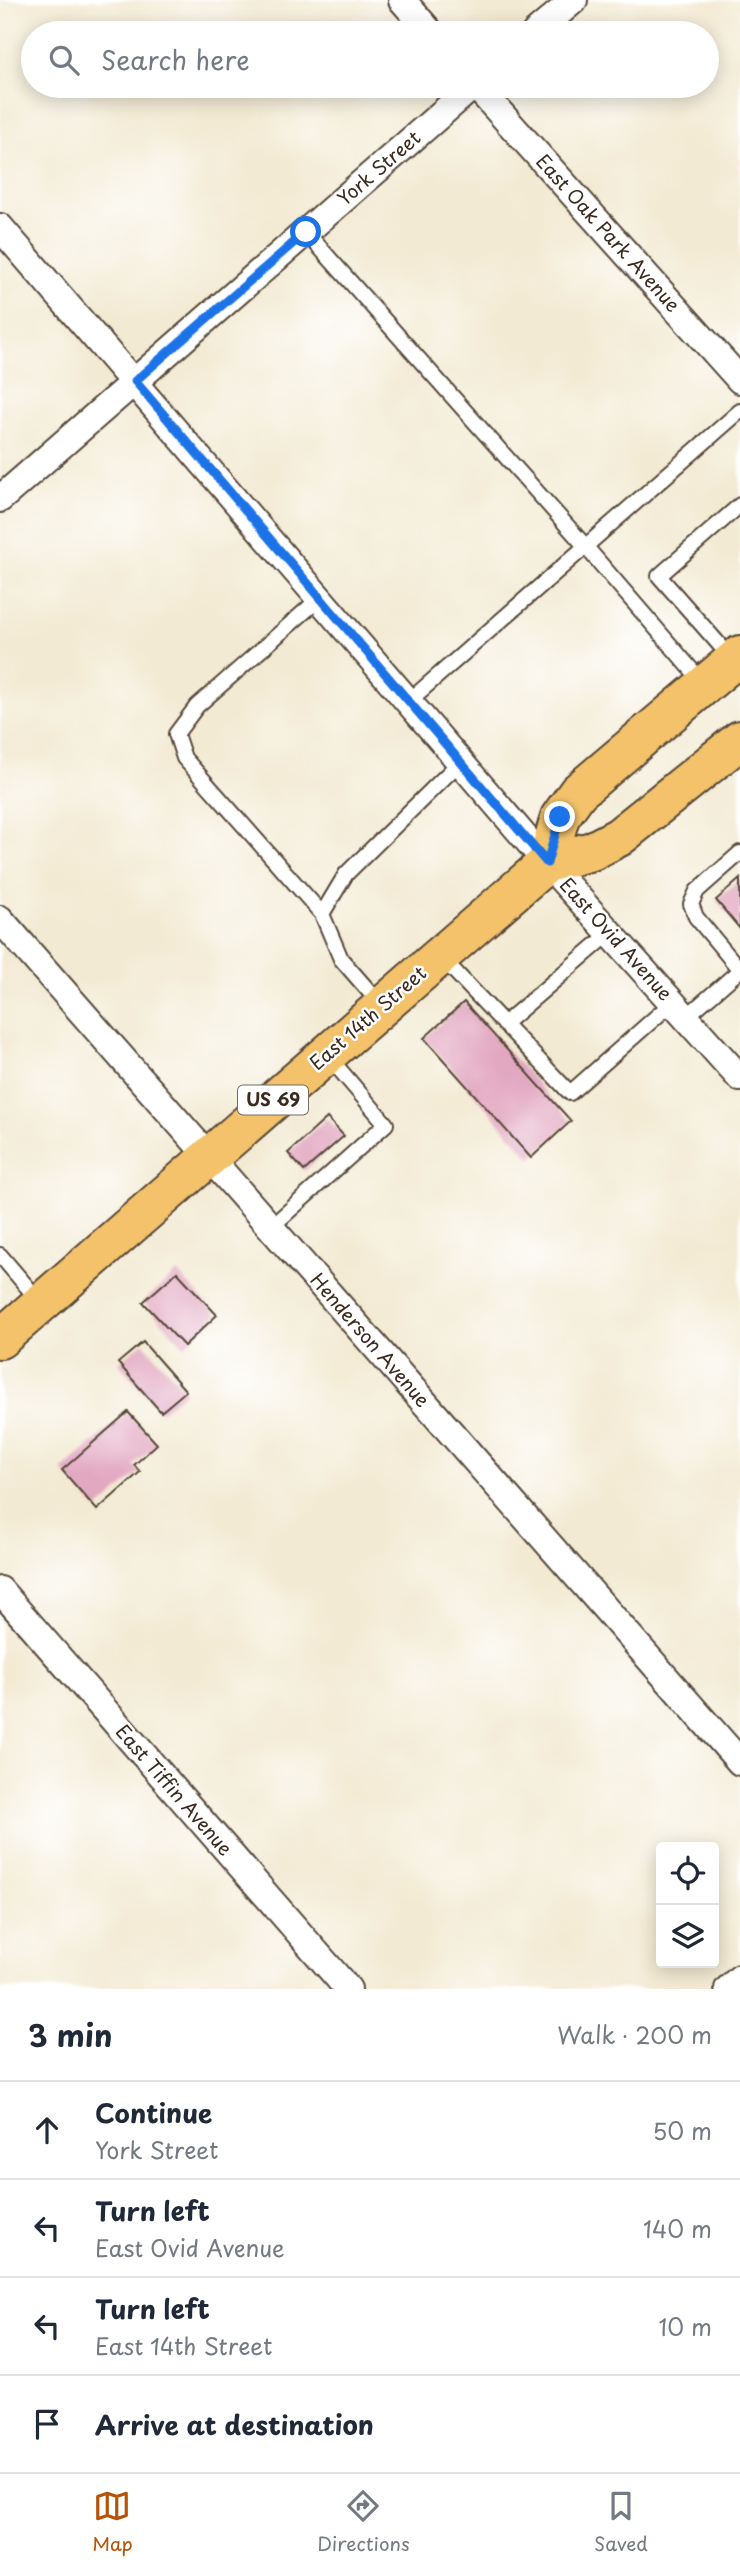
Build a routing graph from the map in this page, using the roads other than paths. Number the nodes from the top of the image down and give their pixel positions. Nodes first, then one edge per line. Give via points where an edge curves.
1 (402, 0) edge
2 (574, 0) edge
3 (420, 21) edge
4 (549, 21) edge
5 (461, 98) edge
6 (486, 98) edge
7 (0, 227) edge
8 (306, 232) junction
9 (740, 380) edge
10 (135, 381) junction
11 (740, 411) edge
12 (0, 499) edge
13 (740, 505) edge
14 (586, 547) junction
15 (320, 598) junction
16 (737, 658) edge
17 (704, 685) junction
18 (409, 701) junction
19 (740, 740) edge
20 (461, 761) junction
21 (740, 853) edge
22 (547, 863) junction
23 (322, 914) junction
24 (0, 919) edge
25 (610, 933) junction
26 (440, 956) junction
27 (740, 970) edge
28 (382, 1006) junction
29 (679, 1010) junction
30 (505, 1024) junction
31 (327, 1054) junction
32 (740, 1078) edge
33 (209, 1156) junction
34 (271, 1227) junction
35 (0, 1255) edge
36 (41, 1303) junction
37 (0, 1339) edge
38 (0, 1590) edge
39 (740, 1762) edge
40 (740, 1978) edge
41 (348, 1989) edge
42 (728, 1989) edge

1 - 3 street
2 - 4 street
5 - 8 street, York Street
6 - 9 street, East Oak Park Avenue
7 - 10 street, East Ovid Avenue
8 - 10 street, York Street
8 - 14 lane
10 - 12 street, York Street
10 - 15 street, East Ovid Avenue
11 - 14 lane
13 - 16 lane via 659,576
14 - 17 lane
14 - 18 lane
15 - 18 street, East Ovid Avenue
15 - 23 lane via 197,706 176,734 184,758
16 - 17 main road
17 - 22 main road via 578,792 560,817
18 - 20 street, East Ovid Avenue
19 - 22 main road, East 14th Street / US 69 via 619,837 593,851
20 - 22 street, East Ovid Avenue
20 - 23 lane via 346,874
21 - 27 lane via 697,891 691,904 696,917
22 - 25 street, East Ovid Avenue
22 - 26 main road, East 14th Street / US 69
23 - 28 lane via 341,959
24 - 33 street, Henderson Avenue
25 - 29 street, East Ovid Avenue
25 - 30 lane
26 - 28 main road, East 14th Street / US 69
26 - 30 lane
27 - 29 lane
28 - 31 main road, East 14th Street / US 69
29 - 30 lane via 570,1093
29 - 32 street, East Ovid Avenue
31 - 33 main road, East 14th Street / US 69
31 - 34 lane via 386,1124
33 - 34 street, Henderson Avenue
33 - 36 main road, East 14th Street / US 69
34 - 39 street, Henderson Avenue
35 - 36 lane
36 - 37 main road, East 14th Street / US 69
38 - 41 street, East Tiffin Avenue
40 - 42 street

